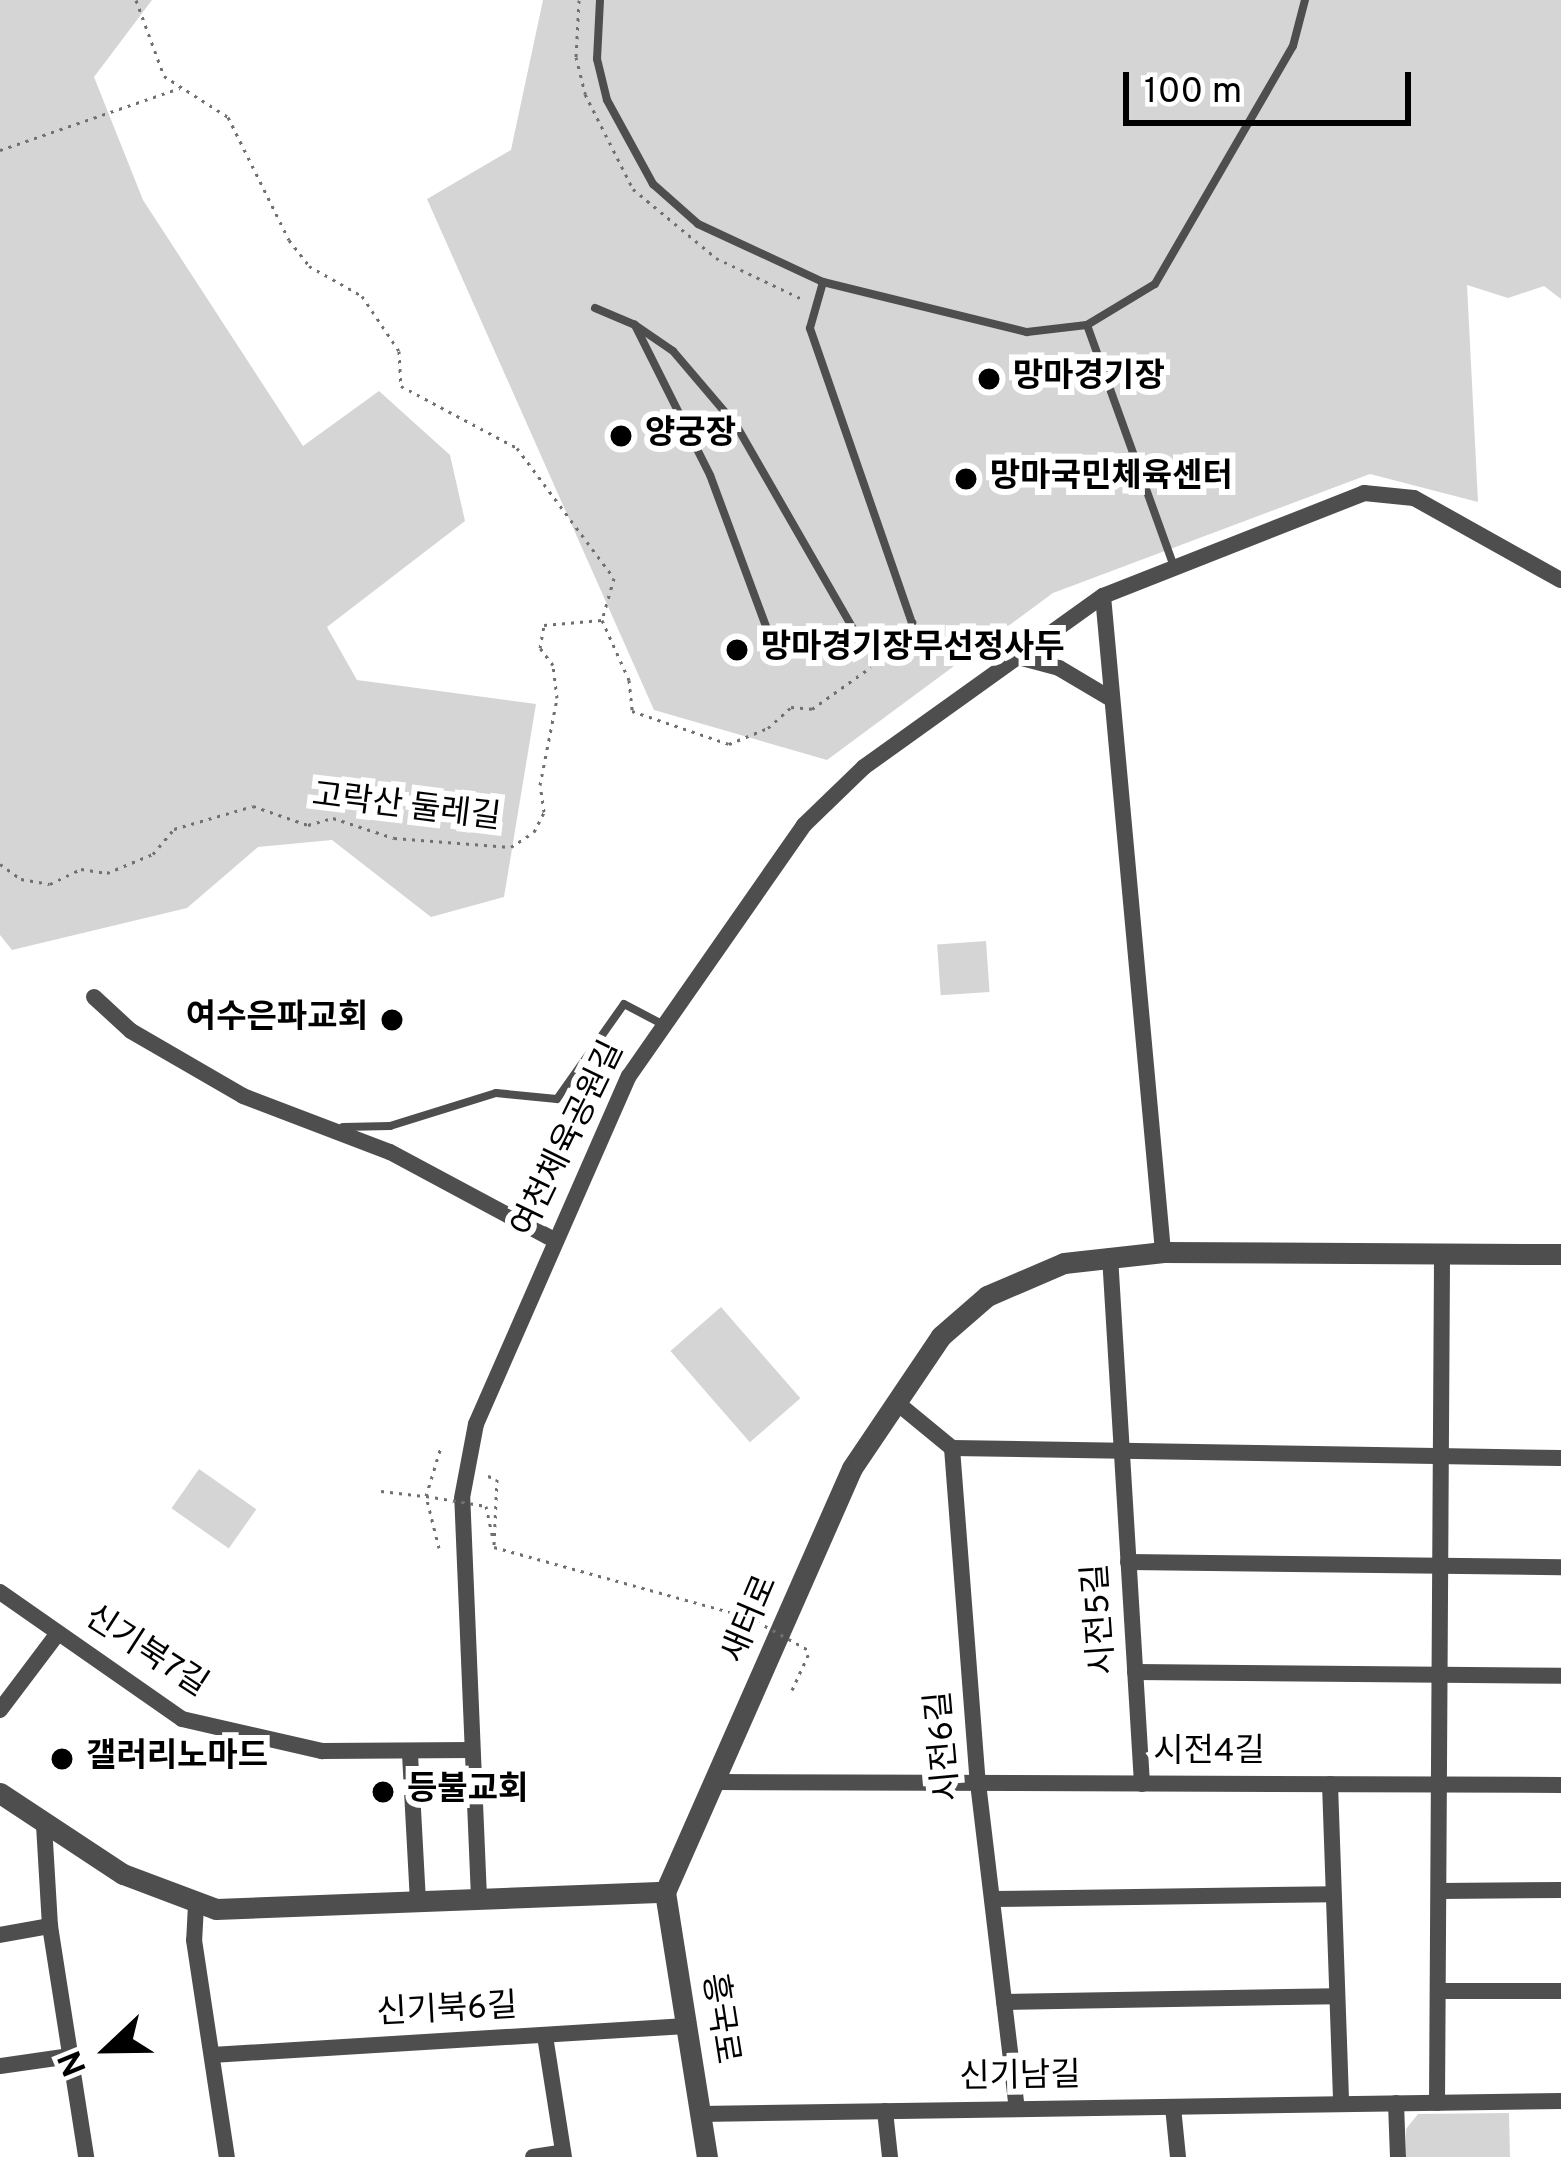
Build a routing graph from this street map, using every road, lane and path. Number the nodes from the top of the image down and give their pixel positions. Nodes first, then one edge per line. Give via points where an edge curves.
1 (136, 0) edge
2 (600, 0) edge
3 (1305, 0) edge
4 (183, 87) junction
5 (0, 151) edge
6 (824, 282) junction
7 (595, 308) dead end
8 (635, 325) junction
9 (1087, 325) junction
10 (1174, 568) junction
11 (1561, 580) edge
12 (1103, 596) junction
13 (602, 620) junction
14 (774, 648) dead end
15 (880, 656) junction
16 (1018, 657) junction
17 (1108, 697) junction
18 (0, 864) edge
19 (94, 997) dead end
20 (663, 1025) junction
21 (332, 1126) junction
22 (554, 1240) junction
23 (1163, 1252) junction
24 (1442, 1253) junction
25 (1561, 1254) edge
26 (1110, 1256) junction
27 (896, 1402) junction
28 (441, 1447) dead end
29 (952, 1448) junction
30 (1122, 1451) junction
31 (1441, 1456) junction
32 (1561, 1458) edge
33 (488, 1476) dead end
34 (381, 1491) dead end
35 (426, 1496) junction
36 (494, 1547) junction
37 (439, 1548) dead end
38 (1129, 1562) junction
39 (1441, 1566) junction
40 (1561, 1567) edge
41 (776, 1574) dead end
42 (0, 1592) edge
43 (750, 1618) junction
44 (58, 1633) junction
45 (1135, 1672) junction
46 (1440, 1675) junction
47 (1561, 1676) edge
48 (793, 1690) dead end
49 (0, 1710) edge
50 (472, 1750) junction
51 (410, 1754) junction
52 (717, 1782) junction
53 (978, 1783) junction
54 (1142, 1784) junction
55 (1330, 1784) junction
56 (1439, 1785) junction
57 (1561, 1785) edge
58 (0, 1793) edge
59 (44, 1825) junction
60 (1561, 1890) edge
61 (1439, 1891) junction
62 (665, 1892) junction
63 (1333, 1894) junction
64 (479, 1898) junction
65 (992, 1899) junction
66 (418, 1901) junction
67 (196, 1905) junction
68 (50, 1926) junction
69 (0, 1934) edge
70 (1438, 1991) junction
71 (1561, 1991) edge
72 (1336, 1996) junction
73 (1004, 2002) junction
74 (686, 2026) junction
75 (545, 2036) junction
76 (212, 2055) junction
77 (70, 2056) junction
78 (0, 2066) edge
79 (1561, 2101) edge
80 (1396, 2103) junction
81 (1437, 2103) junction
82 (1341, 2104) junction
83 (1173, 2107) junction
84 (1017, 2109) junction
85 (885, 2111) junction
86 (700, 2114) junction
87 (563, 2154) edge
88 (86, 2157) edge
89 (227, 2157) edge
90 (533, 2157) edge
91 (707, 2157) edge
92 (890, 2157) edge
93 (1178, 2157) edge
94 (1398, 2157) edge

1 - 4 path via 164,76
2 - 6 lane via 597,59 607,100 652,184 740,249
3 - 9 lane via 1293,46 1173,258 1155,284
4 - 5 path
4 - 13 path via 228,117 309,266 362,296 399,351 401,386 517,448 614,578
6 - 9 lane via 998,329
6 - 15 lane via 810,328 912,622 902,645
7 - 8 lane
8 - 14 lane via 710,475
8 - 15 lane via 674,351 736,425 859,639
9 - 10 lane
10 - 11 street, 여천체육공원길 via 1336,502 1386,492 1414,498
10 - 12 street, 여천체육공원길
12 - 16 street, 여천체육공원길
12 - 17 street
13 - 15 path via 629,680 632,711 729,745 791,707 812,709
13 - 18 path, 고락산 둘레길 via 544,625 540,648 553,665 557,698 540,785 544,812 534,832 512,847 394,838 333,818 308,825 253,806 174,829 153,854 107,873 81,869 50,884
16 - 17 street via 1059,668
16 - 20 street, 여천체육공원길 via 830,794
17 - 23 street
19 - 21 street via 131,1031 243,1096
20 - 21 lane via 624,1004 557,1099 496,1093 390,1126
20 - 22 street, 여천체육공원길 via 629,1076
21 - 22 street
22 - 50 street, 여천체육공원길 via 476,1424 462,1498
23 - 24 street, 새터로
23 - 26 street, 새터로
24 - 25 street, 새터로
24 - 31 street
26 - 27 street, 새터로 via 1040,1269 987,1296 953,1323
26 - 30 street, 시전5길
27 - 29 street
27 - 52 street, 새터로 via 852,1468
28 - 35 path
29 - 30 street
29 - 53 street, 시전6길
30 - 31 street
30 - 38 street, 시전5길
31 - 32 street
31 - 39 street
33 - 36 path via 497,1479
34 - 35 path
35 - 36 path, bridge via 486,1506
35 - 37 path
36 - 43 path
38 - 39 street
38 - 45 street, 시전5길
39 - 40 street
39 - 46 street
41 - 43 path
42 - 44 street, 신기북7길
43 - 48 path, bridge via 810,1651
44 - 49 street
44 - 51 street, 신기북7길 via 182,1719 249,1740
45 - 46 street
45 - 54 street, 시전5길
46 - 47 street
46 - 56 street
50 - 51 street, 신기북7길
50 - 64 street, 여천체육공원길
51 - 66 street
52 - 53 street, 시전4길
52 - 62 street, 새터로
53 - 54 street, 시전4길
53 - 65 street, 시전6길
54 - 55 street, 시전4길
55 - 56 street, 시전4길
55 - 63 street
56 - 57 street, 시전4길
56 - 61 street
58 - 59 street
59 - 67 street via 123,1874
59 - 68 street
60 - 61 street
61 - 70 street
62 - 64 street
62 - 74 street, 흥국로
63 - 65 street
63 - 72 street
64 - 66 street
65 - 73 street, 시전6길
66 - 67 street via 260,1912
67 - 76 street
68 - 69 street
68 - 77 street
70 - 71 street
70 - 81 street
72 - 73 street
72 - 82 street
73 - 84 street, 시전6길
74 - 75 street, 신기북6길
74 - 86 street, 흥국로
75 - 76 street, 신기북6길
75 - 87 street
76 - 89 street
77 - 78 street
77 - 88 street
79 - 81 street, 신기남길
80 - 81 street, 신기남길
80 - 82 street, 신기남길
80 - 94 street
82 - 83 street, 신기남길
83 - 84 street, 신기남길
83 - 93 street
84 - 85 street, 신기남길
85 - 86 street, 신기남길
85 - 92 street
86 - 91 street, 흥국로
87 - 90 street

